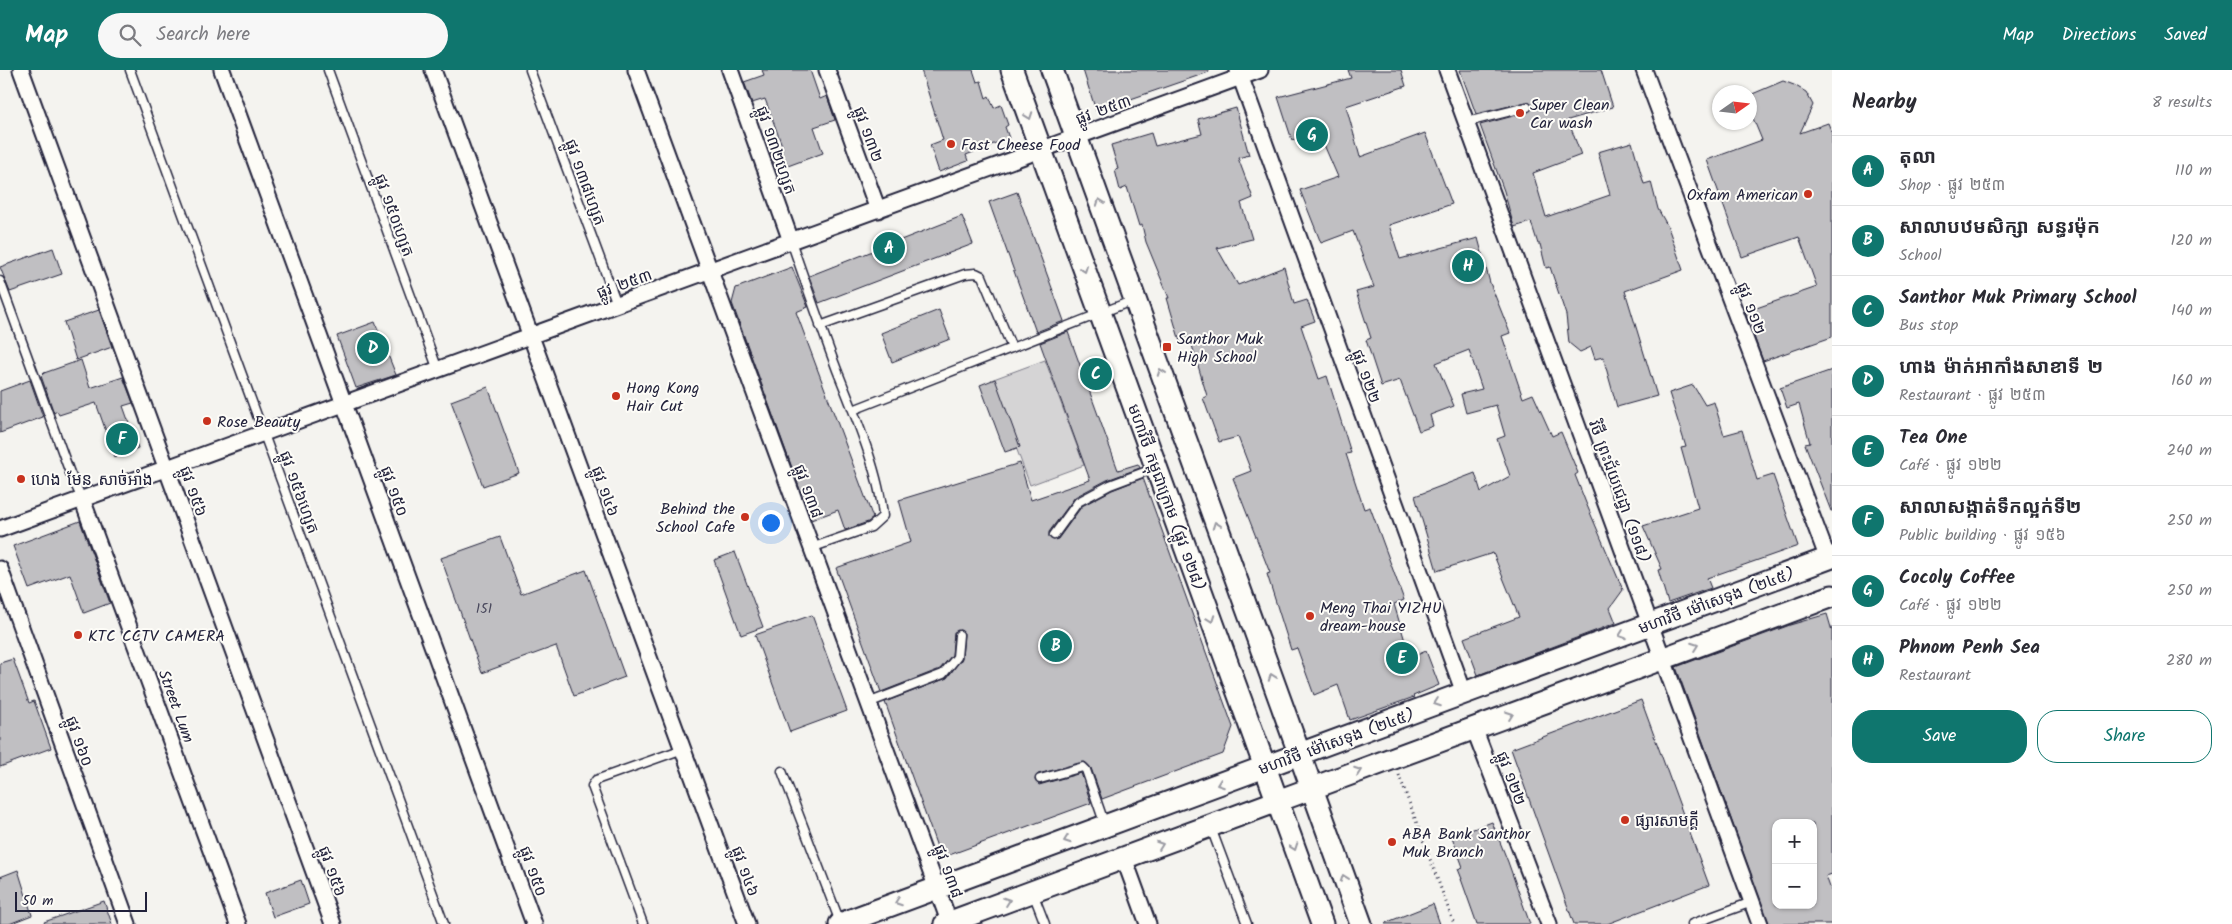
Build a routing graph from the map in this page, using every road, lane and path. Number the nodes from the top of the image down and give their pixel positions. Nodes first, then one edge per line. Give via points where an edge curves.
1 (21, 70) edge
2 (130, 70) edge
3 (222, 70) edge
4 (328, 70) edge
5 (432, 70) edge
6 (530, 70) edge
7 (636, 70) edge
8 (730, 70) edge
9 (827, 70) edge
10 (1012, 70) edge
11 (1052, 70) edge
12 (1260, 70) edge
13 (1447, 70) edge
14 (1644, 70) edge
15 (1239, 74) edge
16 (1527, 107) dead end
17 (1467, 122) junction
18 (1077, 137) junction
19 (1041, 150) junction
20 (878, 210) junction
21 (790, 241) junction
22 (710, 271) junction
23 (0, 281) edge
24 (1134, 300) junction
25 (616, 304) junction
26 (1100, 313) junction
27 (820, 326) junction
28 (530, 336) junction
29 (1012, 348) junction
30 (438, 370) junction
31 (344, 404) junction
32 (853, 410) junction
33 (264, 433) junction
34 (167, 468) junction
35 (1157, 468) junction
36 (82, 499) junction
37 (0, 529) edge
38 (1054, 535) dead end
39 (811, 548) junction
40 (1830, 558) edge
41 (0, 569) edge
42 (1832, 596) edge
43 (1650, 624) junction
44 (959, 635) dead end
45 (1662, 658) junction
46 (1464, 693) junction
47 (868, 703) junction
48 (1474, 728) junction
49 (683, 749) junction
50 (1300, 754) junction
51 (1393, 758) junction
52 (1265, 767) junction
53 (782, 771) dead end
54 (1040, 779) dead end
55 (1312, 788) junction
56 (1278, 801) junction
57 (1105, 826) junction
58 (1210, 826) junction
59 (1124, 858) junction
60 (936, 888) junction
61 (1033, 892) junction
62 (1752, 902) junction
63 (128, 924) edge
64 (238, 924) edge
65 (333, 924) edge
66 (444, 924) edge
67 (534, 924) edge
68 (643, 924) edge
69 (747, 924) edge
70 (840, 924) edge
71 (948, 924) edge
72 (1044, 924) edge
73 (1148, 924) edge
74 (1247, 924) edge
75 (1322, 924) edge
76 (1361, 924) edge
77 (1454, 924) edge
78 (1549, 924) edge
79 (1692, 924) edge
80 (1760, 924) edge

1 - 34 street, ផ្លូវ ១៥៦
2 - 33 lane, ផ្លូវ ១៥៦ហ្សេត
3 - 31 street, ផ្លូវ ១៥០
4 - 30 lane, ផ្លូវ ១៥០ហ្សេត
5 - 28 street, ផ្លូវ ១៤៦
6 - 25 lane, ផ្លូវ ១៣៨ហ្សេត
7 - 22 street, ផ្លូវ ១៣៨
8 - 21 street, ផ្លូវ ១៣២ហ្សេត
9 - 20 street, ផ្លូវ ១៣២
10 -> 19 main road, មហាវិថី កម្ពុជាក្រោម (ផ្លូវ ១២៨)
11 - 18 main road
12 - 15 street, ផ្លូវ ២៥៣
13 - 17 street, វិថី ព្រះជ័យជេដ្ធា (១១៨)
14 - 40 street, ផ្លូវ ១១២
15 - 18 street, ផ្លូវ ២៥៣
15 - 46 street, ផ្លូវ ១២២
16 - 17 lane
17 - 43 street, វិថី ព្រះជ័យជេដ្ធា (១១៨)
18 - 19 street, ផ្លូវ ២៥៣
24 -> 18 main road
19 - 20 street, ផ្លូវ ២៥៣
19 -> 26 main road, មហាវិថី កម្ពុជាក្រោម (ផ្លូវ ១២៨)
20 - 21 street, ផ្លូវ ២៥៣
21 - 22 street, ផ្លូវ ២៥៣
21 - 27 lane
22 - 25 street, ផ្លូវ ២៥៣
22 - 39 street, ផ្លូវ ១៣៨
23 - 36 lane
24 - 26 lane
50 -> 24 main road
25 - 28 street, ផ្លូវ ២៥៣
26 - 29 lane
26 - 35 main road, មហាវិថី កម្ពុជាក្រោម (ផ្លូវ ១២៨)
27 - 29 lane via 976,272 982,276
27 - 32 lane
28 - 30 street, ផ្លូវ ២៥៣
28 - 49 street, ផ្លូវ ១៤៦
29 - 32 lane
30 - 31 street, ផ្លូវ ២៥៣
31 - 33 street, ផ្លូវ ២៥៣
31 - 67 street, ផ្លូវ ១៥០
32 - 39 lane via 881,497 882,516 870,527
33 - 34 street, ផ្លូវ ២៥៣
33 - 66 lane, ផ្លូវ ១៥៦ហ្សេត
34 - 36 street, ផ្លូវ ២៥៣
34 - 65 street, ផ្លូវ ១៥៦
35 - 38 lane via 1110,485 1078,502
35 -> 52 main road, មហាវិថី កម្ពុជាក្រោម (ផ្លូវ ១២៨)
36 - 37 street, ផ្លូវ ២៥៣
36 - 64 street, Street Lum
39 - 47 street, ផ្លូវ ១៣៨
40 - 43 main road, មហាវិថី ម៉ៅសេទុង (២៤៥)
41 - 63 street, ផ្លូវ ១៦០
45 -> 42 main road
43 - 45 street, វិថី ព្រះជ័យជេដ្ធា (១១៨)
43 -> 46 main road, មហាវិថី ម៉ៅសេទុង (២៤៥)
44 - 47 lane via 957,657 943,674
48 -> 45 main road
45 - 62 street, វិថី ព្រះជ័យជេដ្ធា (១១៨)
46 -> 50 main road, មហាវិថី ម៉ៅសេទុង (២៤៥)
47 - 60 street, ផ្លូវ ១៣៨
48 - 51 main road
48 - 78 street, ផ្លូវ ១២២
49 - 68 lane via 596,780 592,786
49 - 69 street, ផ្លូវ ១៤៦
50 - 52 main road, មហាវិថី ម៉ៅសេទុង (២៤៥)
50 - 55 main road
55 -> 51 main road
51 - 77 path
52 - 56 main road, មហាវិថី កម្ពុជាក្រោម (ផ្លូវ ១២៨)
52 -> 57 main road, មហាវិថី ម៉ៅសេទុង (២៤៥)
53 - 70 lane
54 - 57 lane via 1083,767
55 - 56 main road
76 -> 55 main road
56 - 58 main road
56 -> 75 main road, មហាវិថី កម្ពុជាក្រោម (ផ្លូវ ១២៨)
57 -> 60 main road, មហាវិថី ម៉ៅសេទុង (២៤៥)
59 -> 58 main road
58 - 74 lane
59 - 61 main road
59 - 73 street
60 -> 70 main road, មហាវិថី ម៉ៅសេទុង (២៤៥)
60 - 71 street, ផ្លូវ ១៣៨
71 -> 61 main road
61 - 72 lane
62 - 79 lane
62 - 80 street, វិថី ព្រះជ័យជេដ្ធា (១១៨)

